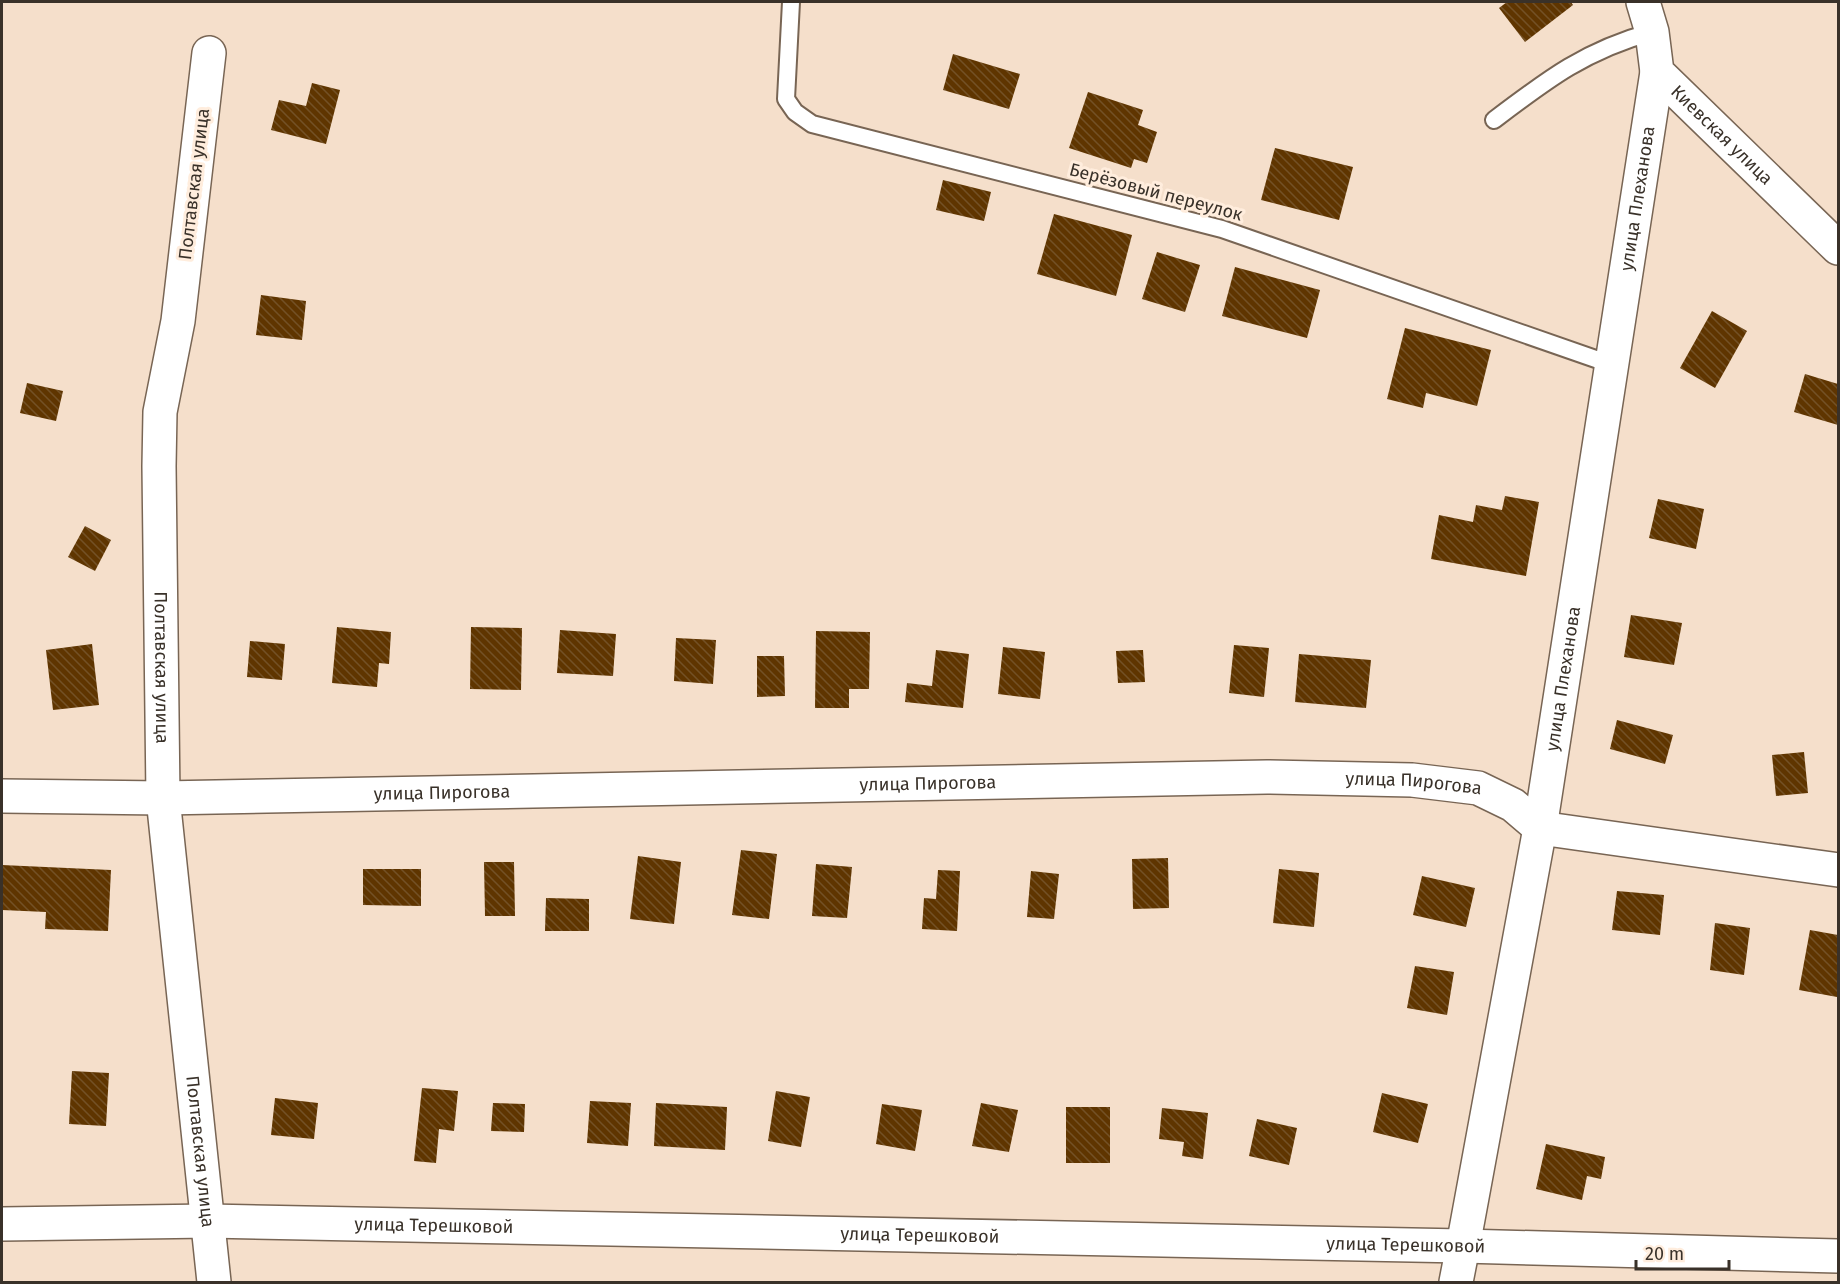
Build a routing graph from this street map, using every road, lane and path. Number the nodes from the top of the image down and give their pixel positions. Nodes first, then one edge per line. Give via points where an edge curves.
1 (791, 2) edge
2 (1647, 10) edge
3 (209, 53) dead end
4 (1658, 72) junction
5 (1494, 120) dead end
6 (1839, 248) edge
7 (1610, 364) junction
8 (2, 796) edge
9 (163, 798) junction
10 (1540, 828) junction
11 (1839, 870) edge
12 (209, 1221) junction
13 (2, 1224) edge
14 (1462, 1246) junction
15 (1839, 1256) edge
16 (214, 1282) edge
17 (1456, 1282) edge

1 - 7 lane, Берёзовый переулок via 786,99 795,112 812,124 1222,229
2 - 4 street, Киевская улица
2 - 5 lane via 1614,43 1580,59
3 - 9 street, Полтавская улица via 178,321 160,412
4 - 6 street, Киевская улица
4 - 7 street, улица Плеханова
7 - 10 street, улица Плеханова
8 - 9 street, улица Пирогова
9 - 10 street, улица Пирогова via 1267,777 1401,780 1478,788 1513,805
9 - 12 street, Полтавская улица
10 - 11 street
10 - 14 street, улица Плеханова
12 - 13 street, улица Терешковой
12 - 14 street, улица Терешковой
12 - 16 street, Полтавская улица
14 - 15 street, улица Терешковой
14 - 17 street, улица Плеханова

